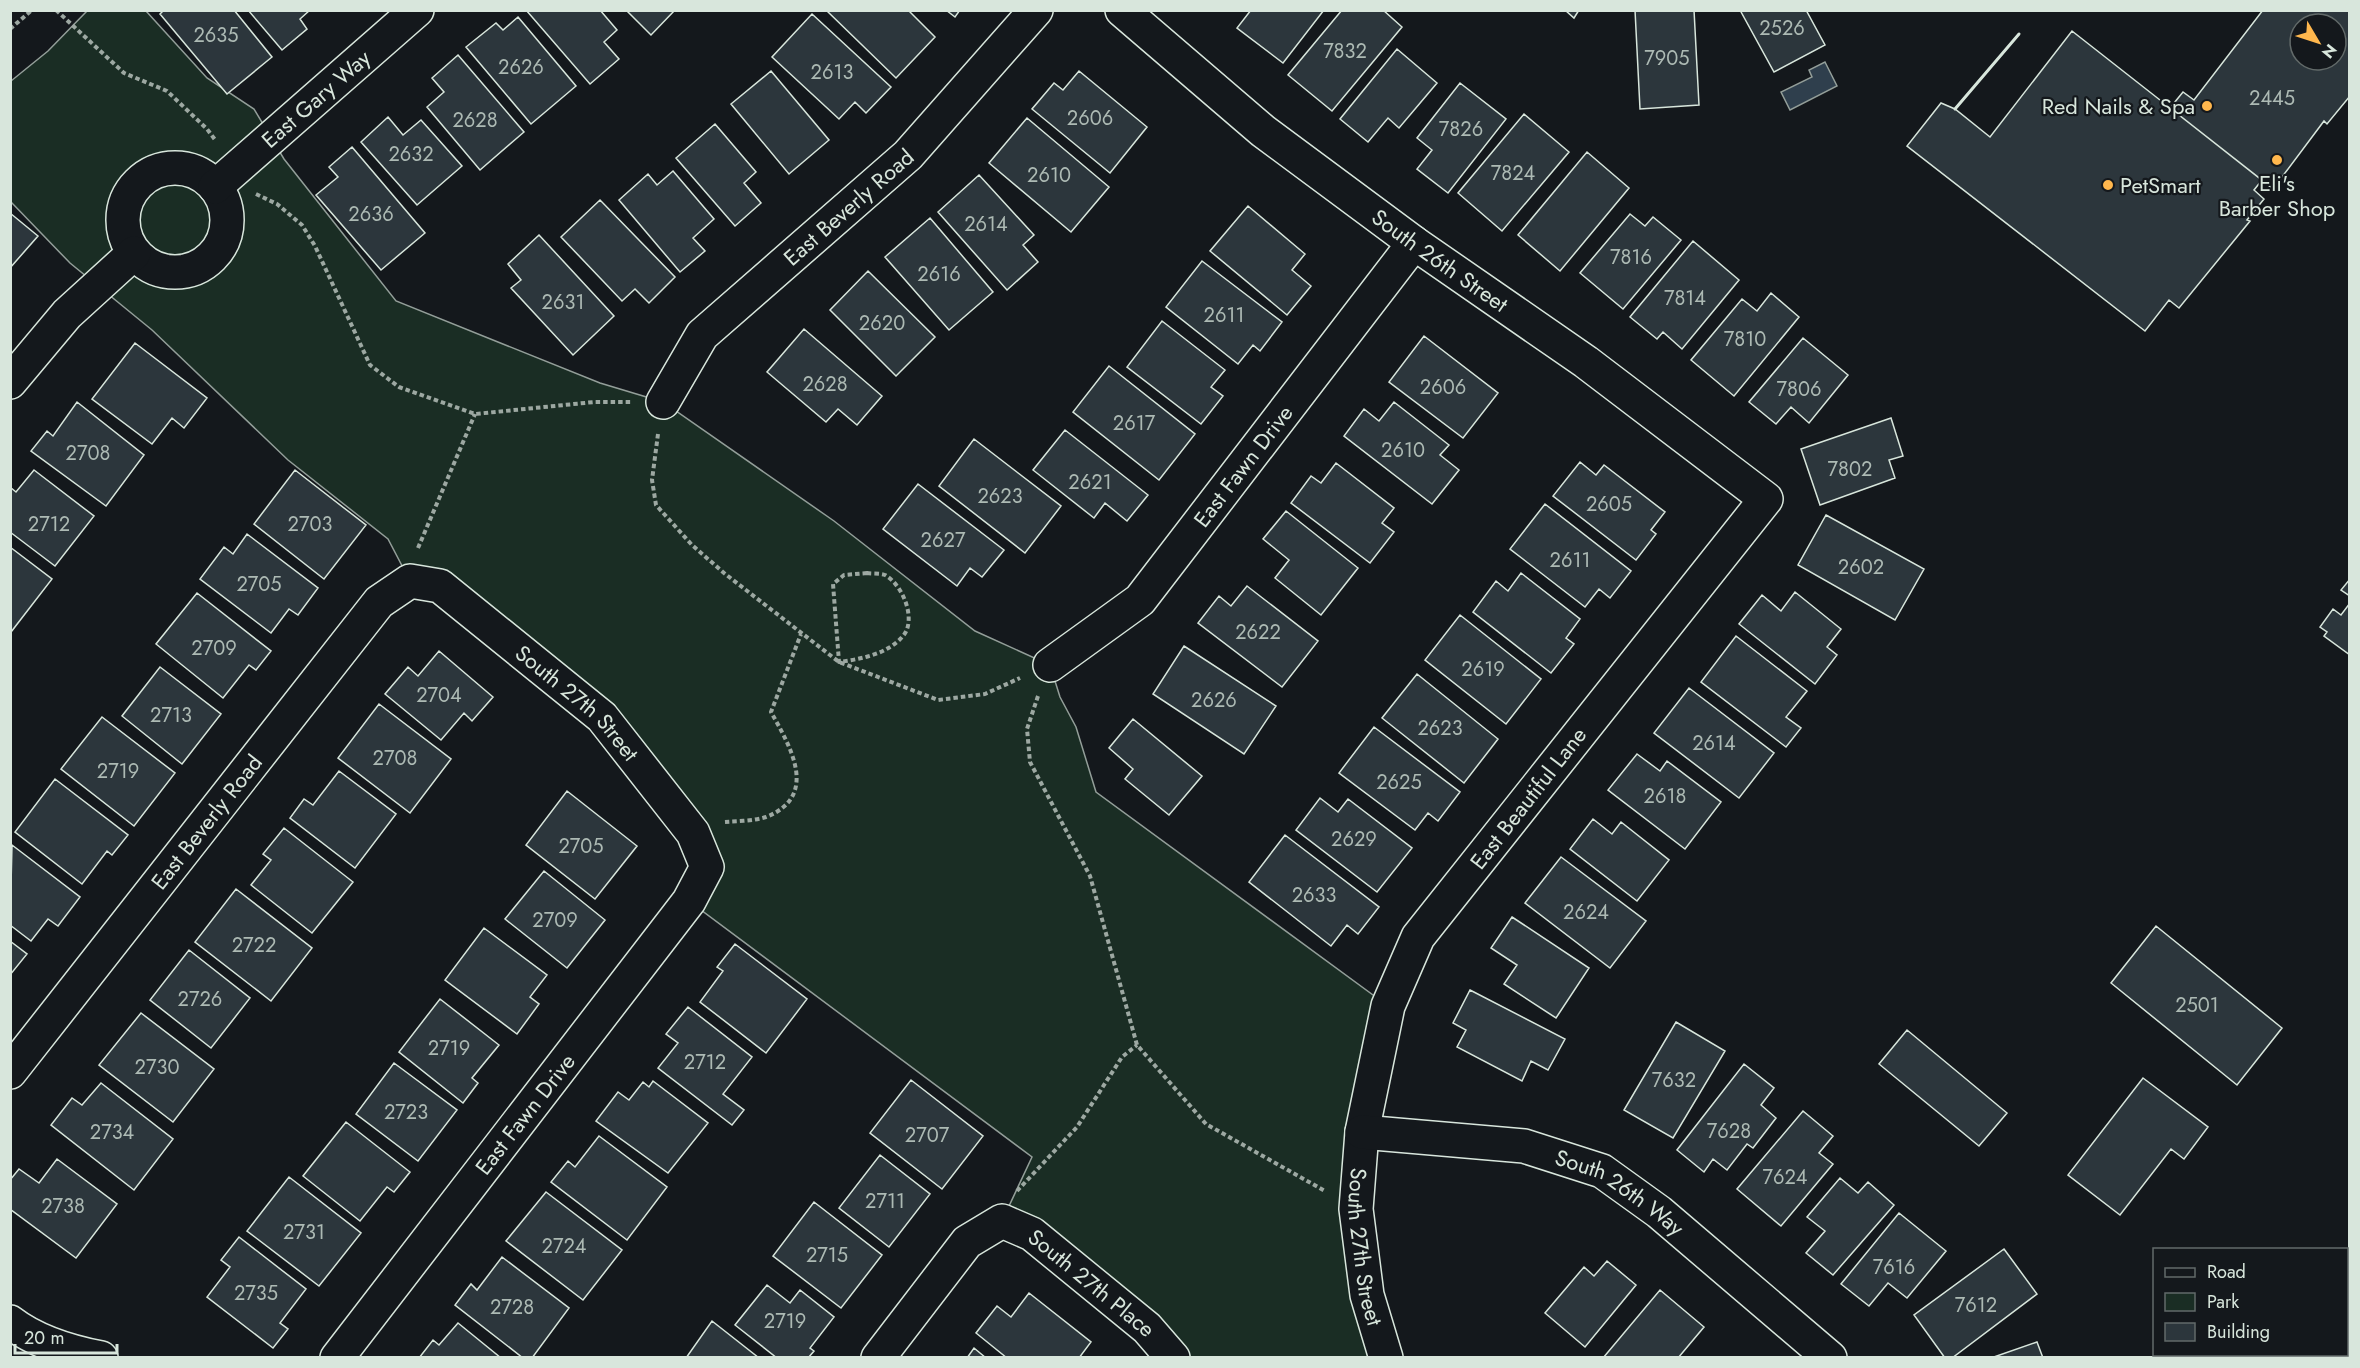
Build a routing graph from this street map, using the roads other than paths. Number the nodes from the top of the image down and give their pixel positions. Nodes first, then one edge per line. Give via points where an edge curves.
1 (417, 10) edge
2 (1036, 10) edge
3 (1122, 10) edge
4 (224, 179) junction
5 (1414, 243) junction
6 (134, 254) junction
7 (10, 382) edge
8 (663, 402) road end
9 (1766, 499) joint
10 (410, 581) joint
11 (1050, 664) road end
12 (707, 867) joint
13 (10, 1072) edge
14 (1362, 1132) junction
15 (10, 1322) edge
16 (101, 1358) edge
17 (337, 1358) edge
18 (878, 1358) edge
19 (1173, 1358) edge
20 (1386, 1358) edge
21 (1830, 1358) edge

1 - 4 street, East Gary Way
2 - 8 street, East Beverly Road via 908,155 702,335
3 - 5 street, South 26th Street via 1263,130
4 - 6 street via 224,238 206,263 184,271 161,271
4 - 6 street via 209,180 179,167 145,177 125,205 123,223
5 - 9 street, South 26th Street via 1586,362
5 - 11 street, East Fawn Drive via 1140,600
6 - 7 street via 67,314
9 - 14 street, East Beautiful Lane via 1418,937 1388,1006
10 - 12 street, South 27th Street via 440,586 602,717 693,833
10 - 13 street, East Beverly Road via 379,602
12 - 17 street, East Fawn Drive via 689,901
14 - 20 street, South 27th Street via 1356,1209 1367,1295
14 - 21 street, South 26th Way via 1524,1146 1602,1171 1659,1212
15 - 16 street via 26,1334
18 - 19 street, South 27th Place via 967,1242 1002,1221 1032,1234 1147,1328

